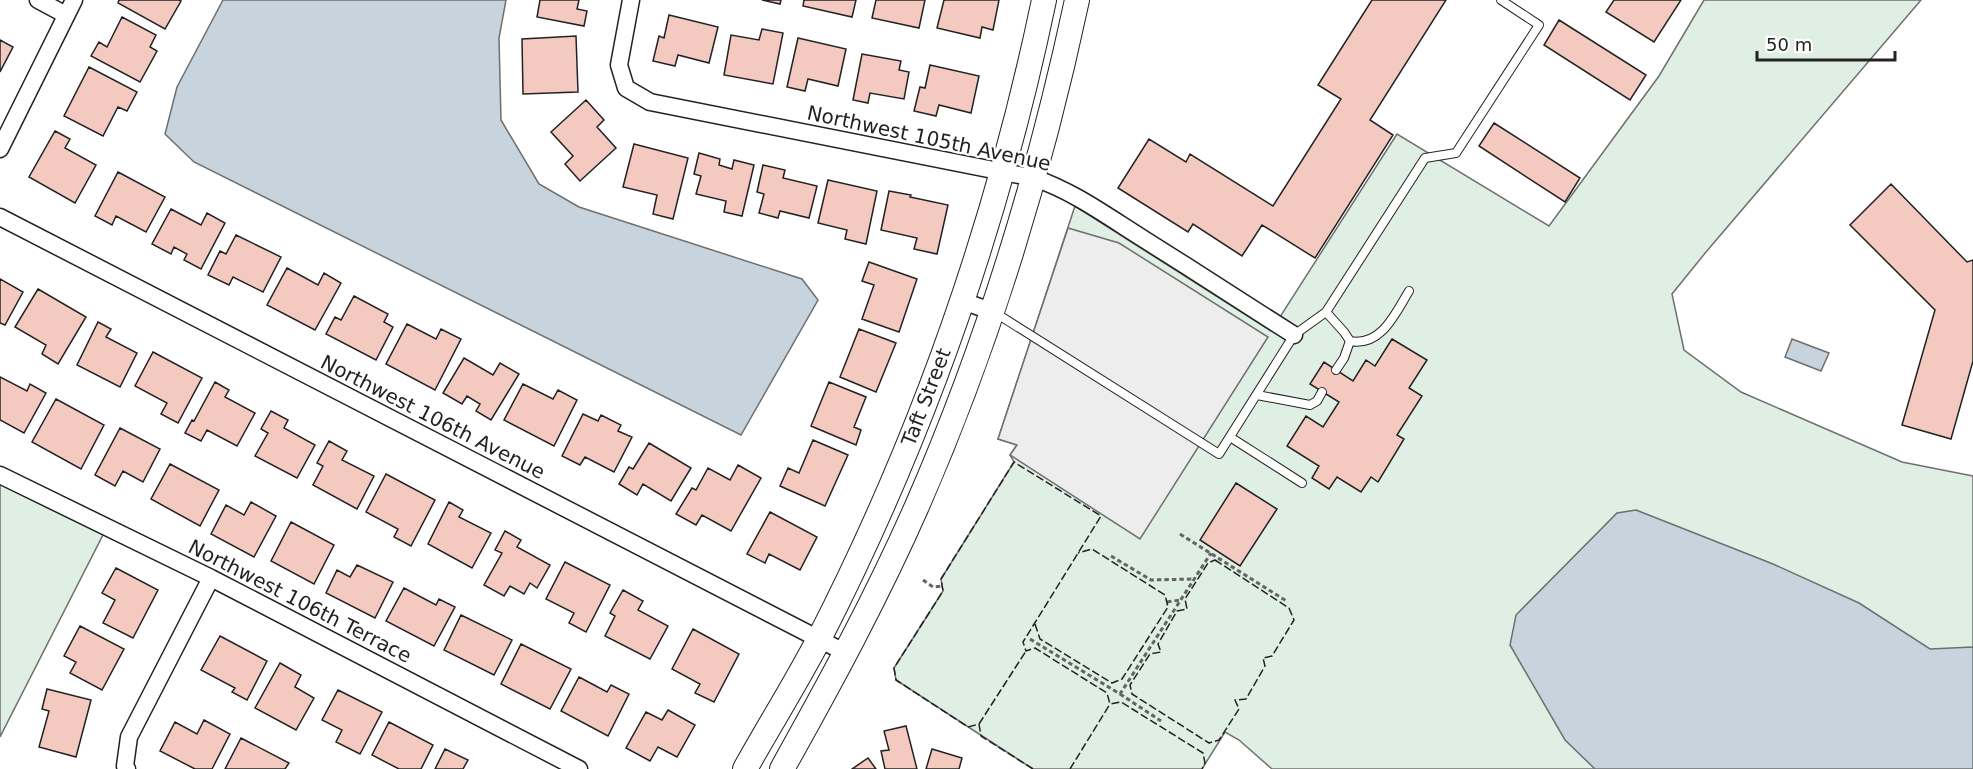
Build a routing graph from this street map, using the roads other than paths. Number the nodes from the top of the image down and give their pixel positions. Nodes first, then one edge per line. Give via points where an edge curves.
1 (38, 0) edge
2 (631, 0) edge
3 (1044, 0) edge
4 (1077, 0) edge
5 (1500, 0) edge
6 (70, 7) edge
7 (0, 149) edge
8 (1001, 172) junction
9 (1034, 178) junction
10 (0, 217) edge
11 (1409, 291) dead end
12 (963, 301) junction
13 (993, 312) junction
14 (1326, 312) junction
15 (1294, 335) junction
16 (1350, 341) junction
17 (1336, 370) dead end
18 (1322, 392) dead end
19 (1257, 395) junction
20 (1230, 437) junction
21 (0, 475) edge
22 (1302, 483) dead end
23 (211, 578) junction
24 (818, 640) junction
25 (846, 653) junction
26 (126, 768) edge
27 (579, 769) edge
28 (745, 769) edge
29 (782, 769) edge

1 - 6 street
2 - 8 street, Northwest 105th Avenue via 619,65 626,88 650,102
3 - 8 street, Taft Street
4 - 9 street, Taft Street
5 - 14 lane via 1539,25 1456,153 1425,158
6 - 7 street
8 - 9 street, Northwest 105th Avenue
8 - 12 street, Taft Street
9 - 13 street, Taft Street
9 - 15 street, Northwest 105th Avenue via 1071,193
10 - 24 street, Northwest 106th Avenue
11 - 16 lane via 1372,340
12 - 13 street
12 - 24 street, Taft Street via 889,490
13 - 20 lane via 1219,454
13 - 25 street, Taft Street via 916,507
14 - 15 lane
14 - 16 lane
15 - 19 lane
16 - 17 lane
18 - 19 lane via 1310,405
19 - 20 lane
20 - 22 lane
21 - 23 street, Northwest 106th Terrace
23 - 26 street via 129,737
23 - 27 street, Northwest 106th Terrace
24 - 25 street, Northwest 106th Avenue
24 - 28 street, Taft Street
25 - 29 street, Taft Street

